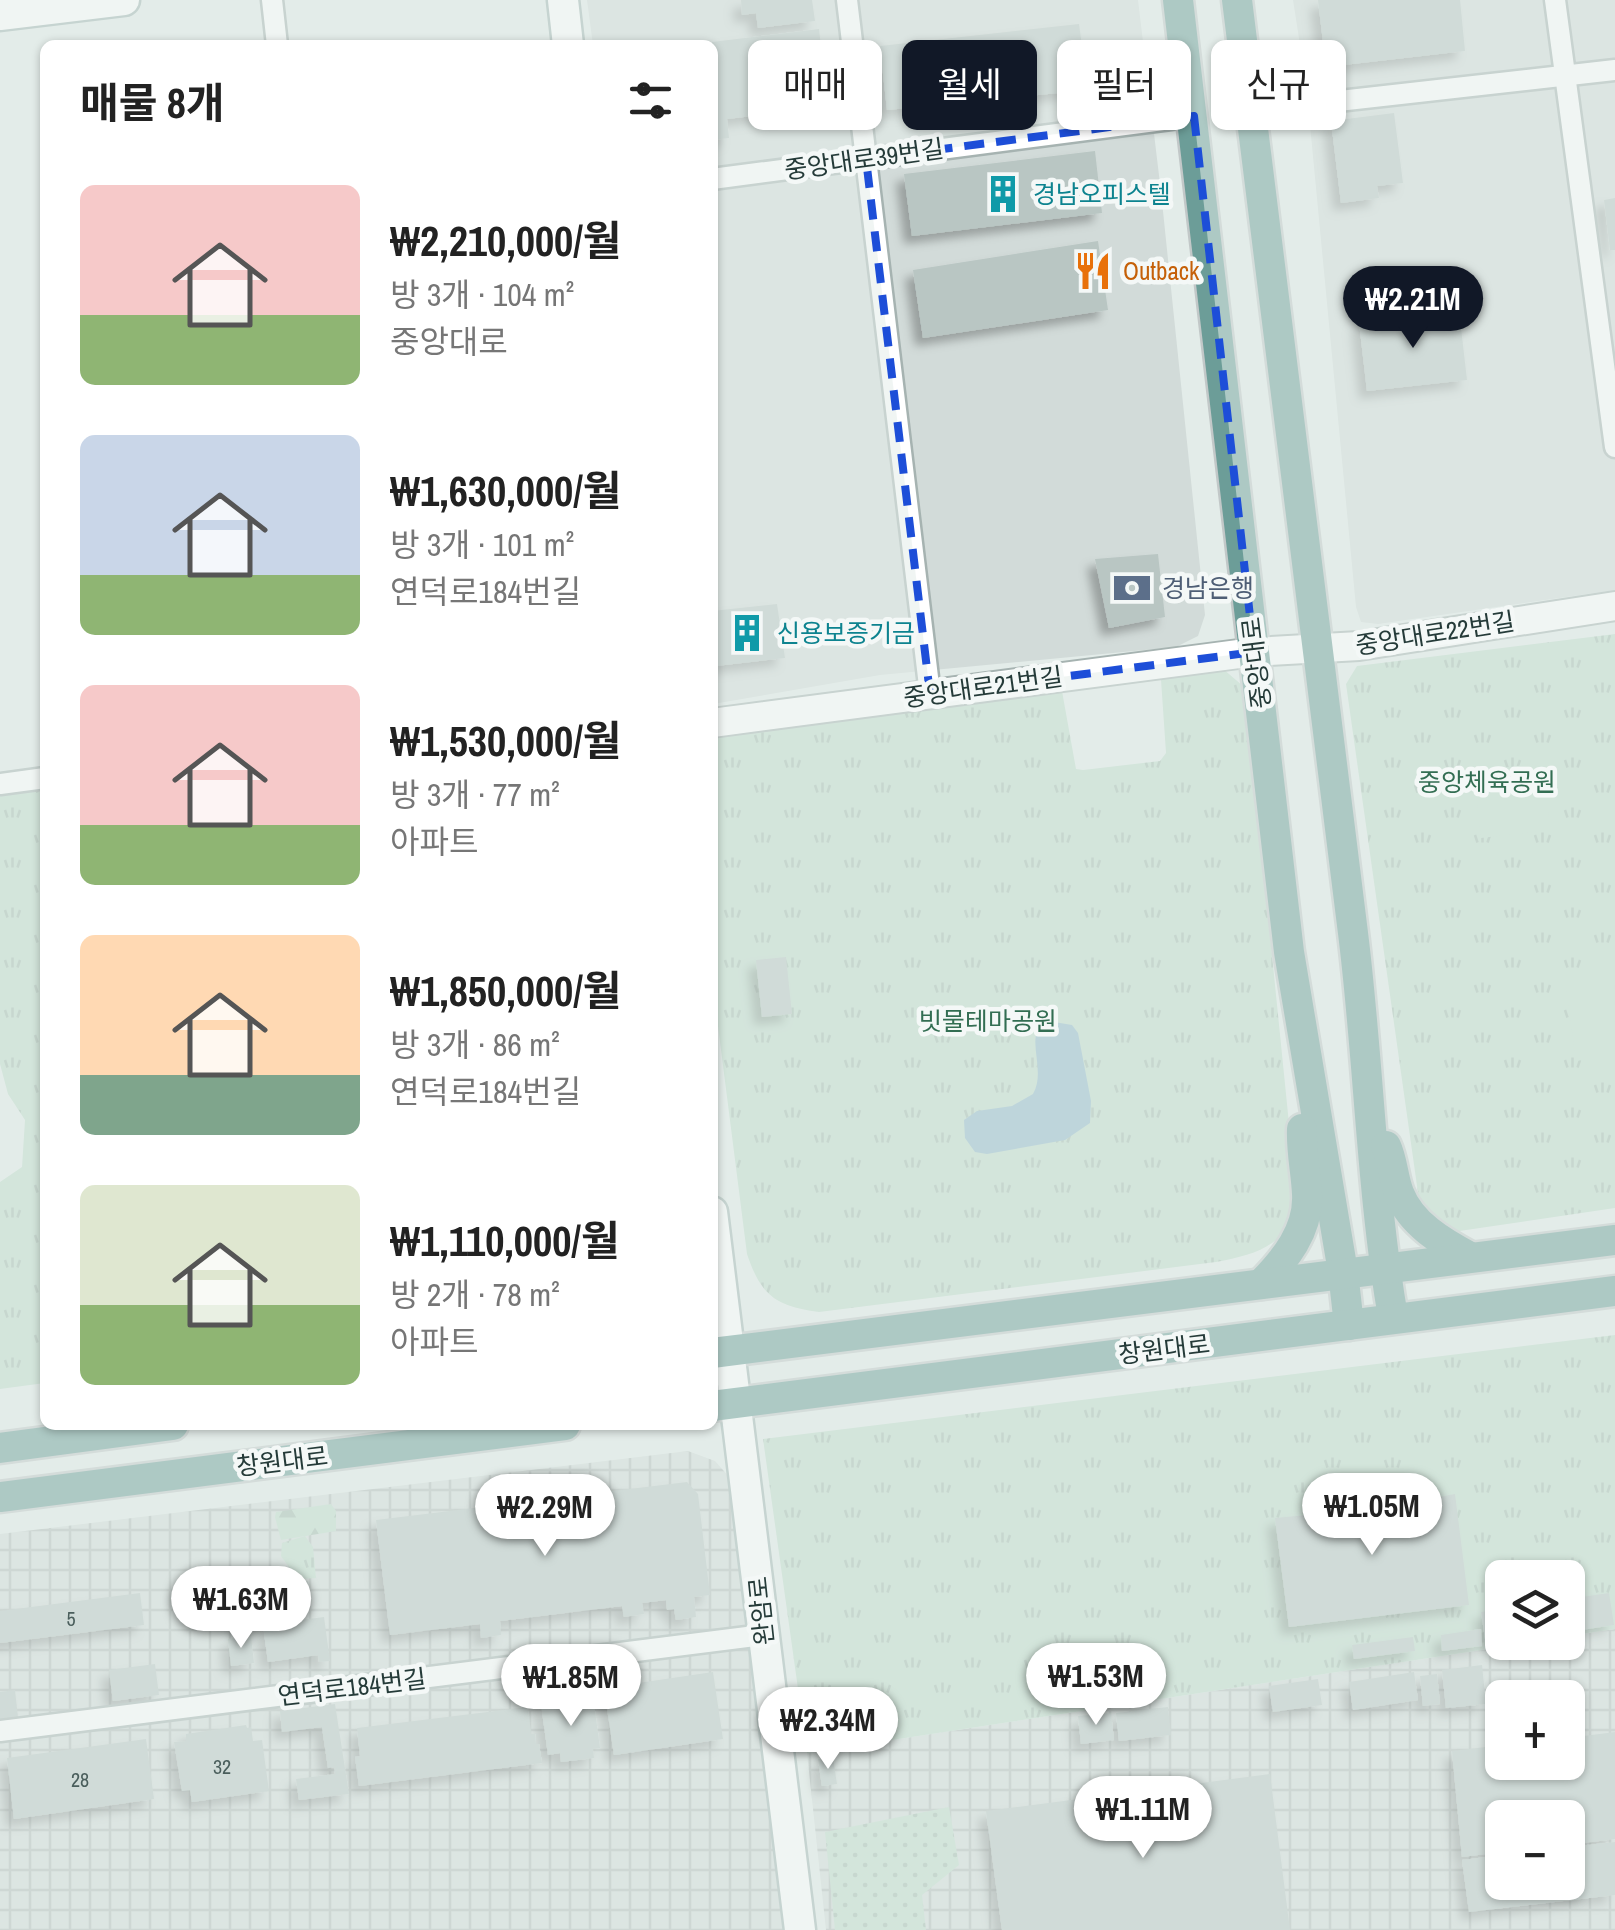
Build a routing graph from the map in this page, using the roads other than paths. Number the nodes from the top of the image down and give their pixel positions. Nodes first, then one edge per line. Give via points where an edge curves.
1 (124, 0) edge
2 (272, 0) edge
3 (562, 0) edge
4 (847, 0) edge
5 (1178, 0) edge
6 (1237, 0) edge
7 (1555, 0) edge
8 (0, 15) edge
9 (277, 40) edge
10 (567, 40) edge
11 (1242, 40) edge
12 (1615, 70) edge
13 (1564, 76) junction
14 (1346, 100) edge
15 (1194, 116) junction
16 (1252, 130) edge
17 (866, 158) junction
18 (718, 179) edge
19 (1615, 447) edge
20 (1615, 606) edge
21 (1315, 650) junction
22 (1254, 652) junction
23 (930, 694) junction
24 (718, 723) edge
25 (40, 779) edge
26 (0, 784) edge
27 (1312, 1088) junction
28 (1370, 1119) junction
29 (1615, 1240) edge
30 (1470, 1257) junction
31 (1384, 1268) junction
32 (1343, 1272) junction
33 (1261, 1284) junction
34 (1615, 1291) edge
35 (718, 1317) edge
36 (1392, 1317) junction
37 (1349, 1325) junction
38 (720, 1352) edge
39 (724, 1405) edge
40 (135, 1430) edge
41 (526, 1430) edge
42 (0, 1448) edge
43 (0, 1497) edge
44 (763, 1635) junction
45 (0, 1731) edge
46 (800, 1930) edge

1 - 8 main road
2 - 9 street
3 - 10 main road
4 - 17 street
5 - 15 main road, 중앙대로
6 - 11 main road
7 - 13 street
12 - 13 street
13 - 14 street
13 - 19 street
15 - 17 street, 중앙대로39번길
15 - 22 main road, 중앙대로
16 - 21 main road
17 - 18 street, 중앙대로39번길
17 - 23 street
20 - 21 street, 중앙대로22번길
21 - 22 street, 중앙대로22번길
21 - 28 main road via 1354,938
22 - 23 street, 중앙대로21번길
22 - 27 main road, 중앙대로
23 - 24 street, 중앙대로21번길
25 - 26 street
27 - 32 main road, 중앙대로
27 - 33 main road via 1301,1132 1305,1217 1288,1254
28 - 30 main road via 1390,1151 1406,1208
28 - 31 main road
29 - 30 main road, 창원대로
30 - 31 main road, 창원대로
31 - 32 main road, 창원대로
31 - 36 main road
32 - 33 main road, 창원대로
32 - 37 main road, 중앙대로
33 - 38 main road, 창원대로
34 - 36 main road, 창원대로
35 - 38 main road, 완암로
36 - 37 main road, 창원대로
37 - 39 main road, 창원대로
38 - 39 main road, 완암로
39 - 44 main road, 완암로
40 - 42 main road
41 - 43 main road, 창원대로
44 - 45 street, 연덕로184번길
44 - 46 main road, 완암로

